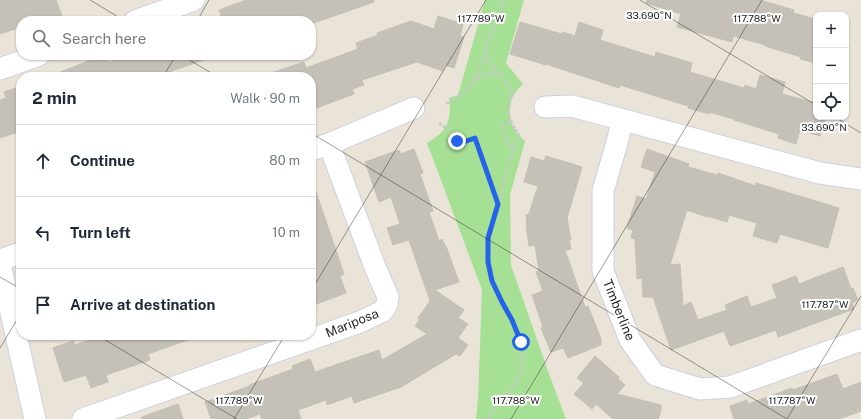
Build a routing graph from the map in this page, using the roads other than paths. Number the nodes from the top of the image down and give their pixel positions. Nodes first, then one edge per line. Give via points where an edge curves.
1 (194, 0) edge
2 (149, 16) edge
3 (25, 60) edge
4 (0, 69) edge
5 (545, 107) dead end
6 (414, 108) dead end
7 (622, 120) junction
8 (320, 147) edge
9 (861, 179) edge
10 (16, 255) edge
11 (0, 260) edge
12 (0, 264) edge
13 (16, 337) edge
14 (316, 337) edge
15 (17, 340) edge
16 (309, 340) edge
17 (861, 340) edge
18 (34, 419) edge
19 (84, 419) edge

1 - 2 street
3 - 4 street
5 - 7 street via 572,106
6 - 8 street, Mariposa
7 - 9 street via 820,172
7 - 17 street, Timberline via 603,191 603,271 630,340 655,375 700,389 730,387
8 - 14 street, Mariposa via 388,297 383,311
10 - 11 street
12 - 13 street
15 - 18 street
16 - 19 street, Mariposa

